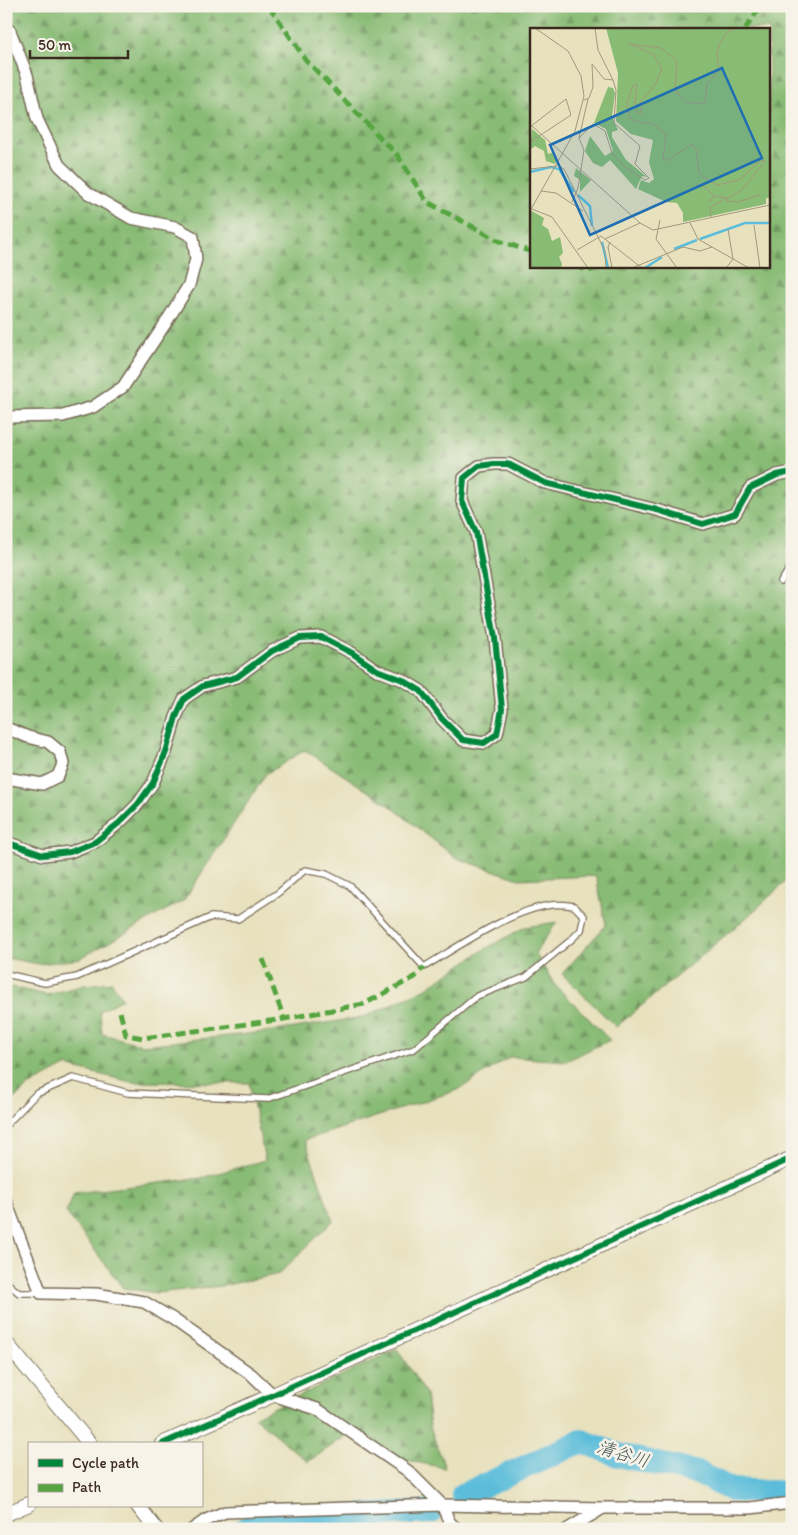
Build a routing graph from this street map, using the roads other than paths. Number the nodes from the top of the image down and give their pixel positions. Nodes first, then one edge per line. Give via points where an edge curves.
1 (6, 28) edge
2 (6, 417) edge
3 (792, 472) edge
4 (792, 565) edge
5 (781, 582) dead end
6 (6, 728) edge
7 (6, 778) edge
8 (6, 842) edge
9 (6, 974) edge
10 (6, 1125) edge
11 (792, 1158) edge
12 (6, 1202) edge
13 (6, 1282) edge
14 (41, 1293) junction
15 (6, 1344) edge
16 (273, 1395) junction
17 (88, 1442) edge
18 (167, 1442) edge
19 (28, 1504) edge
20 (792, 1504) edge
21 (442, 1505) junction
22 (140, 1508) edge
23 (603, 1508) junction
24 (6, 1514) edge
25 (156, 1529) edge
26 (194, 1529) edge
27 (457, 1529) edge
28 (568, 1529) edge

1 - 2 street via 27,75 37,119 59,165 88,192 131,218 175,227 193,238 196,259 189,285 123,387 93,407 64,416
3 - 8 street via 777,475 750,488 735,514 704,524 545,482 508,464 479,466 464,478 462,500 476,532 495,638 502,709 497,734 484,743 463,740 421,691 321,637 300,638 272,651 237,677 203,686 184,699 153,783 138,804 95,842 70,852 43,855
4 - 5 lane
6 - 7 street via 48,742 60,752 64,764 58,776 42,784
9 - 10 lane via 45,983 77,977 211,917 238,919 278,893 304,870 326,874 350,886 424,967 524,911 552,904 574,906 584,916 581,930 526,977 477,996 414,1049 267,1099 128,1093 73,1078 36,1094
11 - 16 street
12 - 14 street
13 - 14 lane via 18,1293
14 - 16 street via 96,1294 144,1302 252,1375
15 - 17 street
16 - 18 street
16 - 21 street via 317,1410 408,1471
19 - 24 street
20 - 23 street via 750,1508
21 - 23 street
21 - 26 street via 225,1512
21 - 27 street via 450,1523
22 - 25 street
23 - 28 street

